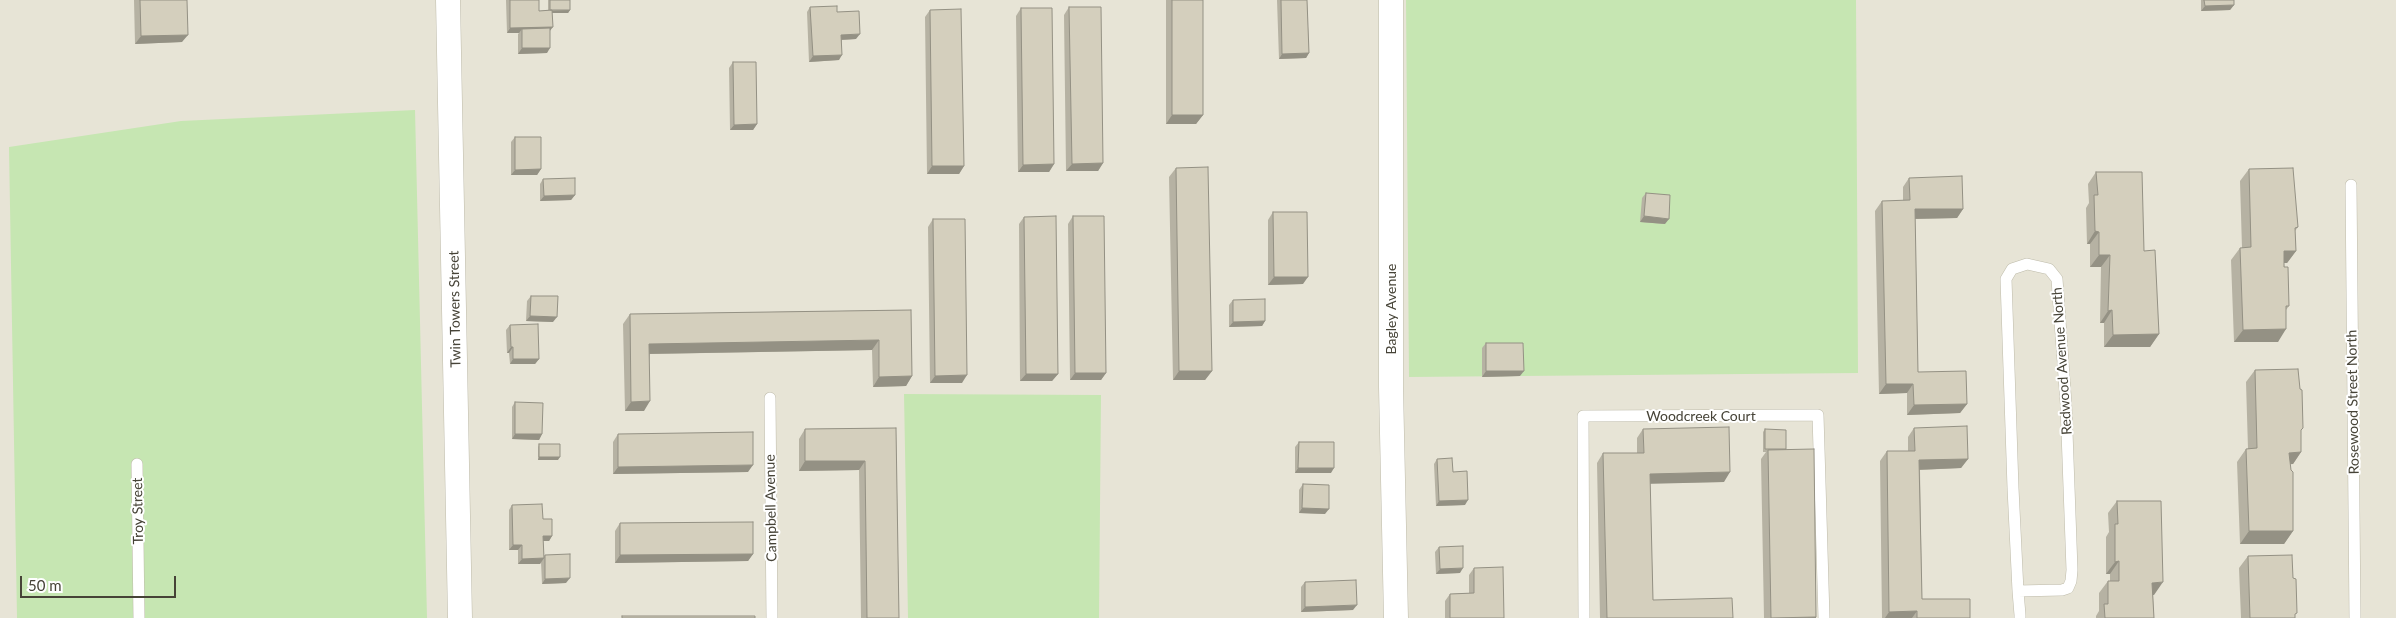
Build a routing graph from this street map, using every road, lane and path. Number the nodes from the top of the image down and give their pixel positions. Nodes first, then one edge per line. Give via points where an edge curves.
1 (448, 0) edge
2 (1391, 0) edge
3 (2351, 185) dead end
4 (770, 398) dead end
5 (137, 464) dead end
6 (2018, 591) junction
7 (139, 618) edge
8 (460, 618) edge
9 (772, 618) edge
10 (1396, 618) edge
11 (1584, 618) edge
12 (1824, 618) edge
13 (2020, 618) edge
14 (2355, 618) edge

1 - 8 street, Twin Towers Street
2 - 10 street, Bagley Avenue via 1390,387
3 - 14 lane, Rosewood Street North
4 - 9 lane, Campbell Avenue
5 - 7 lane, Troy Street
6 - 6 lane, Redwood Avenue North via 2006,278 2012,269 2027,264 2049,269 2057,278 2066,404 2072,570 2068,588
6 - 13 lane, Redwood Avenue North
11 - 12 lane, Woodcreek Court via 1583,416 1818,415

